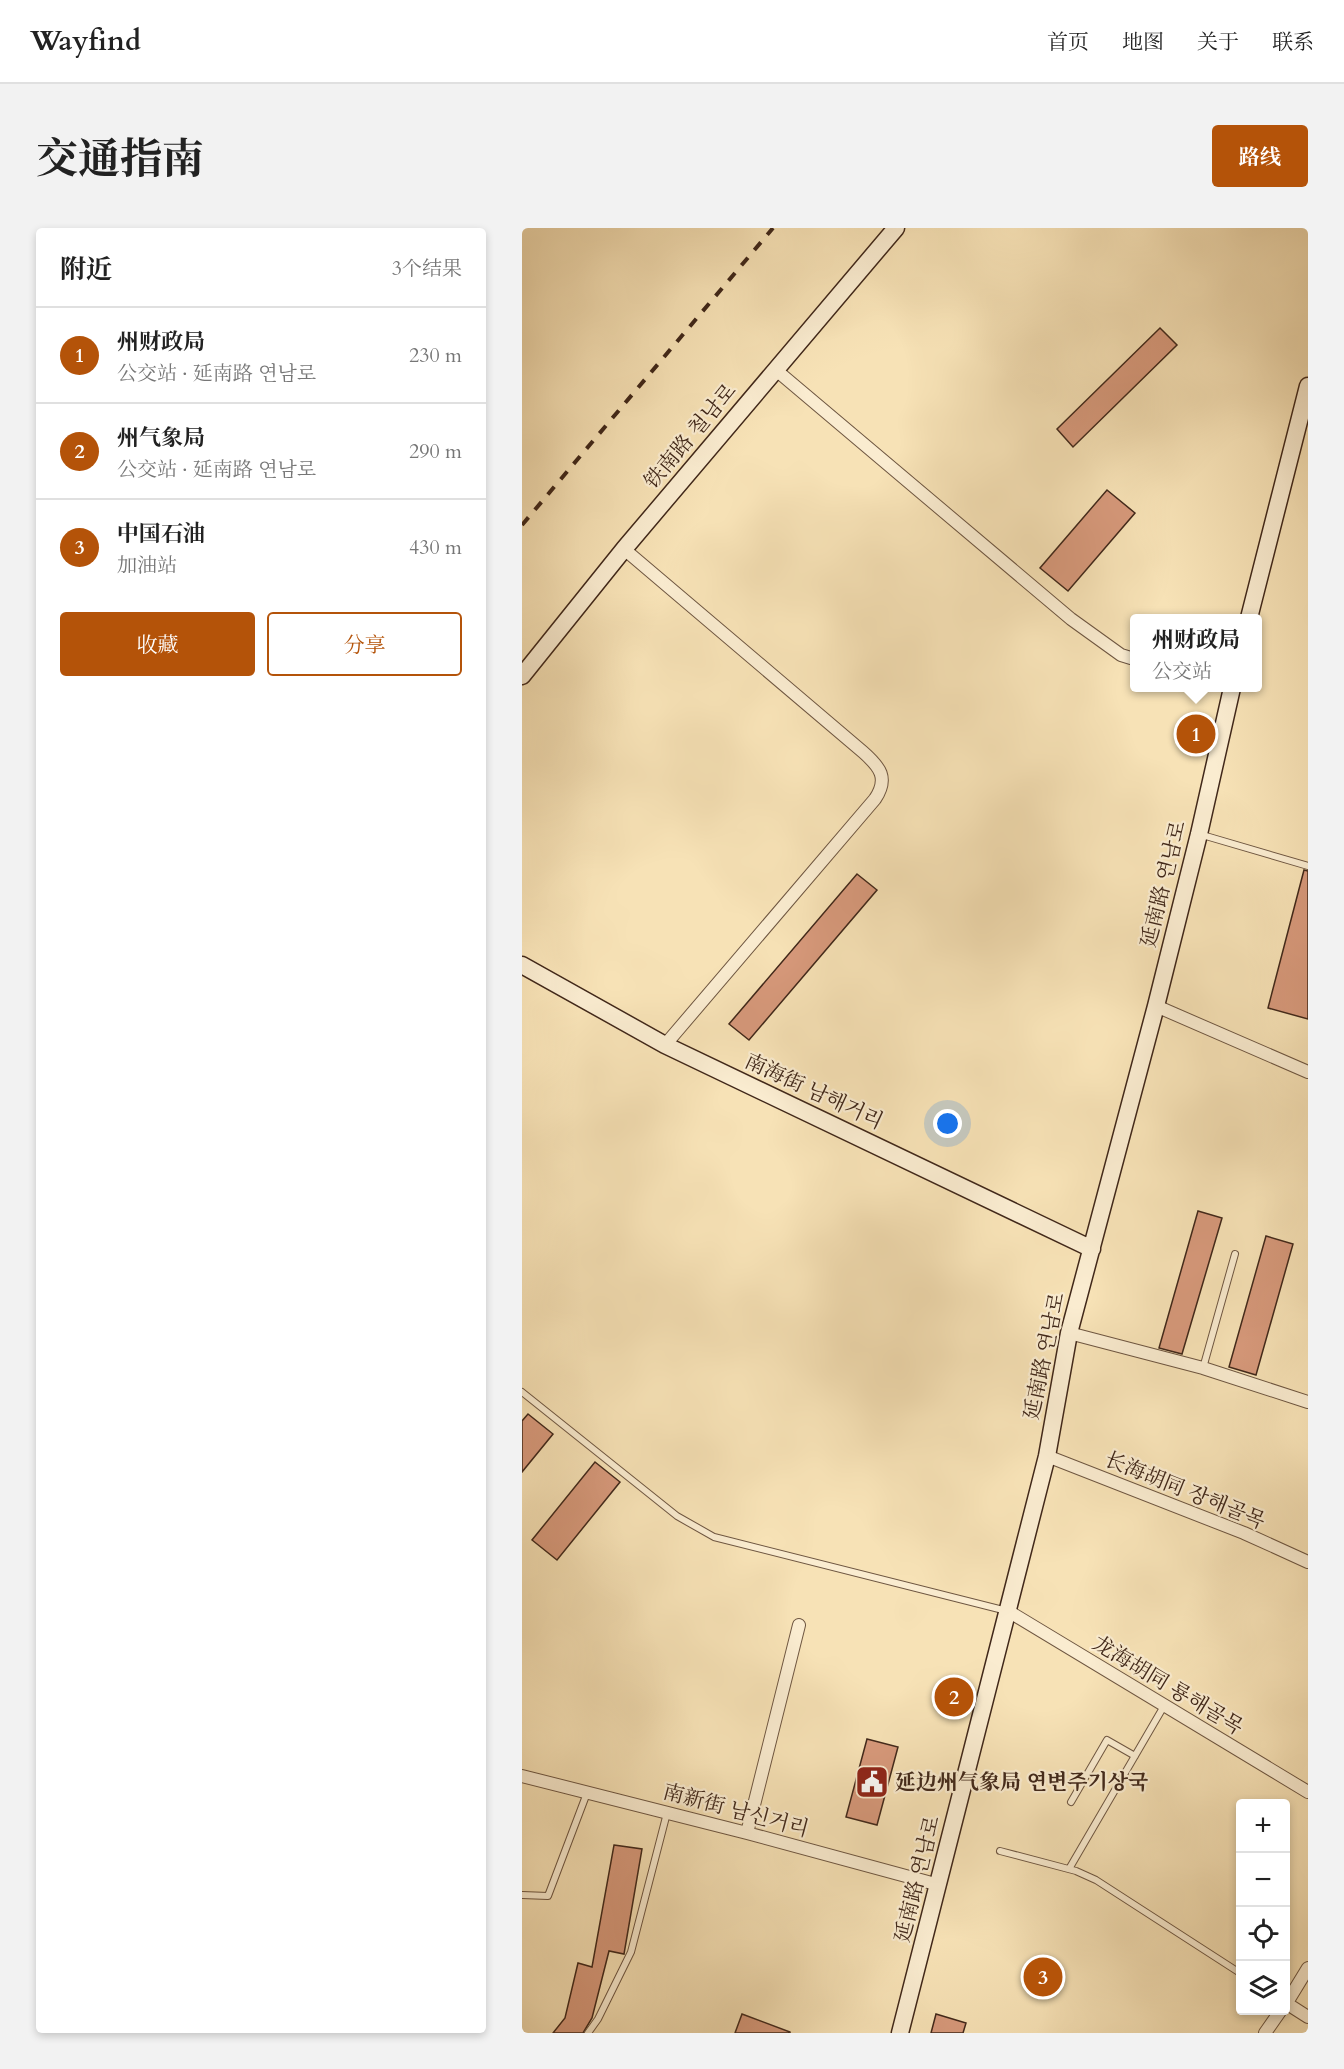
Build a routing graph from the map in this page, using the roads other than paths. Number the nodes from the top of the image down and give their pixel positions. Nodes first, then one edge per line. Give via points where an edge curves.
1 (896, 228) edge
2 (776, 370) junction
3 (1308, 386) edge
4 (624, 549) junction
5 (1250, 614) edge
6 (1130, 658) edge
7 (522, 676) edge
8 (1231, 692) edge
9 (1199, 834) junction
10 (1308, 866) edge
11 (522, 965) edge
12 (1156, 1006) junction
13 (665, 1045) junction
14 (1308, 1072) edge
15 (1092, 1249) junction
16 (1234, 1254) dead end
17 (1069, 1333) junction
18 (1203, 1368) junction
19 (522, 1392) edge
20 (1308, 1402) edge
21 (1047, 1455) junction
22 (1308, 1562) edge
23 (1008, 1611) junction
24 (799, 1625) dead end
25 (1164, 1706) junction
26 (1135, 1756) junction
27 (522, 1776) edge
28 (1308, 1792) edge
29 (587, 1793) junction
30 (1071, 1802) dead end
31 (667, 1813) junction
32 (747, 1833) junction
33 (1000, 1851) dead end
34 (1069, 1869) junction
35 (939, 1885) junction
36 (522, 1895) edge
37 (1308, 1968) edge
38 (1236, 1970) edge
39 (1290, 1997) edge
40 (1290, 2008) edge
41 (1278, 2015) edge
42 (1308, 2017) edge
43 (588, 2033) edge
44 (900, 2033) edge
45 (1265, 2033) edge

1 - 2 main road, 铁南路 철남로
2 - 4 main road, 铁南路 철남로
2 - 6 street via 1071,619 1121,656
3 - 5 main road
4 - 7 main road, 铁南路 철남로
4 - 13 street via 863,752 880,771 882,782 875,799
8 - 9 main road, 延南路 연남로
9 - 10 lane
9 - 12 main road, 延南路 연남로
11 - 13 main road, 南海街 남해거리
12 - 14 street
12 - 15 main road, 延南路 연남로
13 - 15 main road, 南海街 남해거리
15 - 17 main road, 延南路 연남로
16 - 18 lane
17 - 18 street
17 - 21 main road, 延南路 연남로
18 - 20 street
19 - 23 lane via 677,1516 714,1537
21 - 22 street, 长海胡同 장해골목
21 - 23 main road, 延南路 연남로
23 - 25 street, 龙海胡同 룡해골목
23 - 35 main road, 延南路 연남로
24 - 32 street
25 - 26 lane
25 - 28 street, 龙海胡同 룡해골목
26 - 30 lane via 1107,1740
26 - 34 lane
27 - 29 street, 南新街 남신거리
29 - 31 street, 南新街 남신거리
29 - 36 lane via 548,1896
31 - 32 street, 南新街 남신거리
31 - 43 lane via 631,1952
32 - 35 street, 南新街 남신거리
33 - 34 lane
34 - 38 lane via 1095,1880
35 - 44 main road, 延南路 연남로
37 - 39 street
40 - 42 street
41 - 45 street

